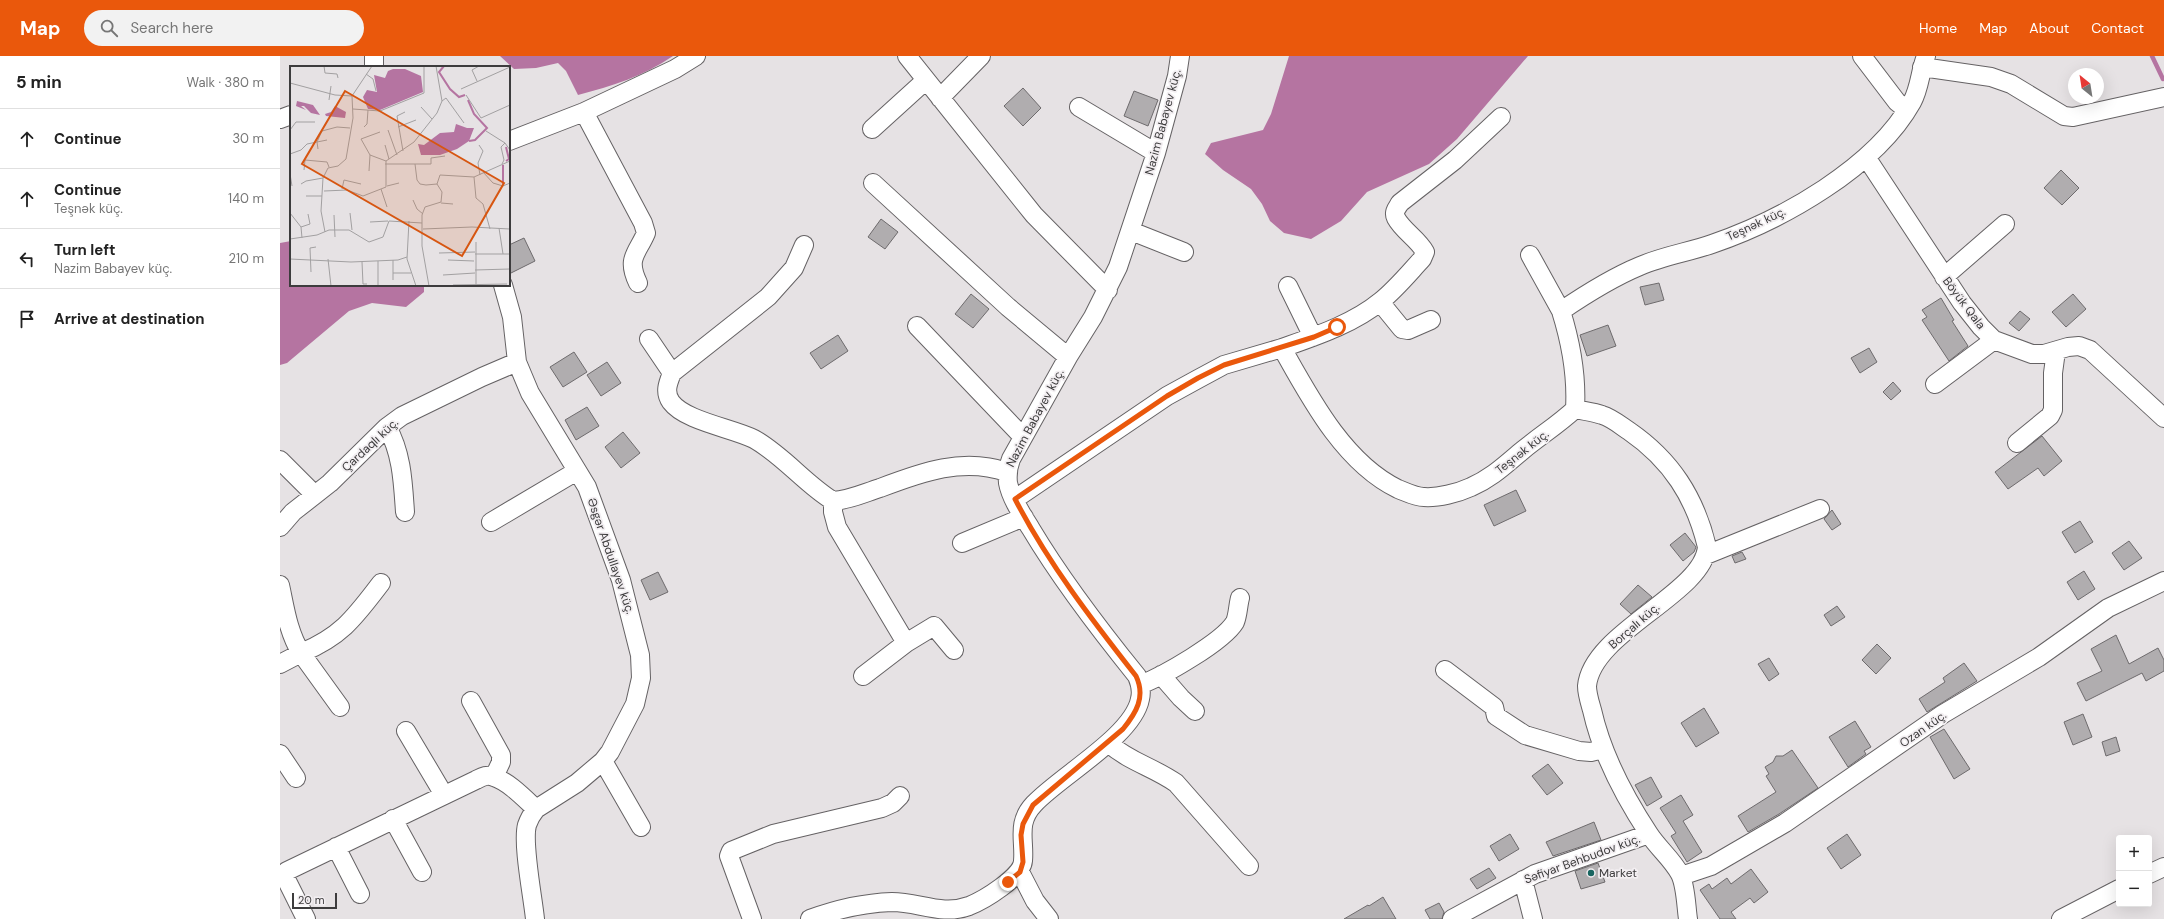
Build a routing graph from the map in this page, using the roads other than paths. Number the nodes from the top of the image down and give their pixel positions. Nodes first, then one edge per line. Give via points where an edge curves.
1 (696, 56) edge
2 (906, 56) edge
3 (981, 56) edge
4 (1180, 56) edge
5 (1862, 56) edge
6 (1924, 61) edge
7 (926, 80) junction
8 (2164, 97) edge
9 (940, 98) junction
10 (1079, 107) dead end
11 (1907, 110) junction
12 (584, 112) junction
13 (290, 115) edge
14 (1501, 117) dead end
15 (280, 119) edge
16 (872, 129) dead end
17 (510, 141) edge
18 (1156, 153) junction
19 (1866, 157) junction
20 (872, 183) dead end
21 (2005, 224) dead end
22 (1131, 231) junction
23 (804, 245) dead end
24 (1184, 252) dead end
25 (1530, 255) dead end
26 (1944, 277) junction
27 (638, 283) dead end
28 (503, 286) edge
29 (1288, 286) dead end
30 (1108, 290) junction
31 (1380, 302) junction
32 (1561, 311) junction
33 (1431, 320) dead end
34 (917, 326) dead end
35 (1314, 337) junction
36 (649, 339) dead end
37 (1994, 340) junction
38 (1282, 348) junction
39 (2056, 351) junction
40 (1068, 357) junction
41 (517, 362) junction
42 (672, 374) junction
43 (1935, 384) dead end
44 (1576, 409) junction
45 (2164, 418) edge
46 (387, 427) junction
47 (1023, 437) junction
48 (2017, 443) dead end
49 (280, 460) edge
50 (577, 471) junction
51 (1007, 472) junction
52 (315, 495) junction
53 (1015, 499) junction
54 (833, 501) junction
55 (1820, 509) dead end
56 (405, 512) dead end
57 (1024, 517) junction
58 (491, 522) dead end
59 (280, 527) edge
60 (962, 543) dead end
61 (1706, 555) junction
62 (2164, 581) edge
63 (381, 583) dead end
64 (280, 585) edge
65 (1240, 598) dead end
66 (906, 643) junction
67 (954, 650) dead end
68 (301, 653) junction
69 (280, 664) edge
70 (1445, 670) dead end
71 (1161, 675) junction
72 (863, 676) dead end
73 (1140, 685) junction
74 (471, 701) dead end
75 (340, 707) dead end
76 (1196, 711) dead end
77 (406, 731) dead end
78 (1108, 743) junction
79 (1603, 749) junction
80 (280, 754) edge
81 (603, 761) junction
82 (494, 777) junction
83 (296, 778) dead end
84 (444, 795) junction
85 (900, 796) dead end
86 (536, 809) junction
87 (394, 819) junction
88 (640, 827) dead end
89 (1649, 834) junction
90 (336, 847) junction
91 (1249, 866) dead end
92 (2164, 867) edge
93 (422, 872) dead end
94 (1020, 872) junction
95 (2152, 873) edge
96 (1681, 876) junction
97 (1523, 880) junction
98 (2116, 891) edge
99 (360, 894) dead end
100 (940, 915) edge
101 (306, 919) edge
102 (535, 919) edge
103 (752, 919) edge
104 (810, 919) edge
105 (1049, 919) edge
106 (1452, 919) edge
107 (1533, 919) edge
108 (1688, 919) edge
109 (2060, 919) edge

1 - 12 street via 675,69
2 - 7 street
3 - 9 street
4 - 18 street, Nazim Babayev küç.
5 - 11 street via 1897,102
6 - 8 street via 2011,84 2064,116 2073,117
6 - 11 street, Teşnək küç. via 1916,93
7 - 9 street
7 - 16 street
9 - 30 street via 1034,214
10 - 18 street
11 - 19 street, Teşnək küç.
12 - 17 street
12 - 27 street via 643,223 646,233 632,263 632,270
13 - 15 street
14 - 31 street via 1465,152 1400,203 1395,210 1396,217 1425,252 1422,259
18 - 22 street, Nazim Babayev küç.
19 - 26 street, Böyük Qala
19 - 32 street, Teşnək küç. via 1842,177 1766,222 1713,244 1641,265 1614,278
20 - 40 street via 1008,307
21 - 26 street
22 - 24 street
22 - 30 street, Nazim Babayev küç.
23 - 42 street via 794,268 768,297
25 - 32 street
26 - 37 street, Böyük Qala via 1971,315
28 - 41 street, Əsgər Abdullayev küç. via 512,318
29 - 35 street
30 - 40 street, Nazim Babayev küç.
31 - 33 street via 1402,329 1408,330
31 - 35 street via 1362,314
32 - 44 street via 1571,343
34 - 47 street
35 - 38 street
36 - 42 street
37 - 39 street, Böyük Qala via 2032,354
37 - 43 street
38 - 44 street, Teşnək küç. via 1305,390 1357,460 1376,476 1409,494 1424,497 1471,488 1490,477
38 - 53 street via 1224,365 1198,378 1167,396
39 - 45 street, Böyük Qala via 2068,346 2090,350
39 - 48 street via 2053,410 2050,416
40 - 47 street, Nazim Babayev küç.
41 - 46 street, Çardaqlı küç. via 413,410
41 - 50 street, Əsgər Abdullayev küç. via 530,392
42 - 54 street via 667,385 667,394 679,410 753,439 785,460
44 - 61 street via 1603,415 1644,441 1664,459 1685,490 1704,536
46 - 52 street, Çardaqlı küç.
46 - 56 street via 397,448
47 - 51 street, Nazim Babayev küç.
49 - 52 street
50 - 58 street
50 - 81 street, Əsgər Abdullayev küç. via 589,494 621,580 640,655 641,678 635,704
51 - 53 street, Nazim Babayev küç. via 1008,484
51 - 54 street via 989,466 975,465 935,470 846,500
52 - 59 street, Çardaqlı küç. via 293,512
53 - 57 street, Nazim Babayev küç.
54 - 66 street via 837,527
55 - 61 street
57 - 60 street
57 - 73 street, Nazim Babayev küç. via 1054,565
61 - 79 street, Borçalı küç. via 1689,579 1611,645 1591,674 1587,687 1588,695
62 - 96 street, Ozan küç. via 2108,608 2039,657 1943,714 1785,823 1711,866
63 - 68 street via 353,620 334,637
64 - 68 street via 288,623
65 - 71 street via 1236,620 1220,639
66 - 67 street via 934,626
66 - 72 street
68 - 69 street
68 - 75 street
70 - 79 street via 1494,707 1496,716 1525,736 1579,751
71 - 73 street
71 - 76 street via 1180,698
73 - 78 street via 1140,700 1134,715
74 - 82 street via 501,755 501,762
77 - 84 street
78 - 91 street via 1134,762 1162,773 1176,783
78 - 94 street via 1033,805 1023,824 1023,862
79 - 89 street, Borçalı küç.
80 - 83 street
81 - 86 street, Əsgər Abdullayev küç. via 577,783
81 - 88 street
82 - 84 street via 484,776
82 - 86 street via 512,788
84 - 87 street
85 - 103 street via 882,808 774,834 731,851 729,856
86 - 102 street, Əsgər Abdullayev küç. via 526,827
87 - 90 street
87 - 93 street
89 - 96 street, Borçalı küç.
89 - 97 street, Səfiyar Behbudov küç.
90 - 99 street
90 - 101 street via 287,871 285,878
92 - 95 street
94 - 100 street via 981,900
94 - 105 street via 1035,901
96 - 108 street, Borçalı küç.
97 - 106 street, Səfiyar Behbudov küç.
97 - 107 street
98 - 109 street
100 - 104 street via 893,902 848,906

